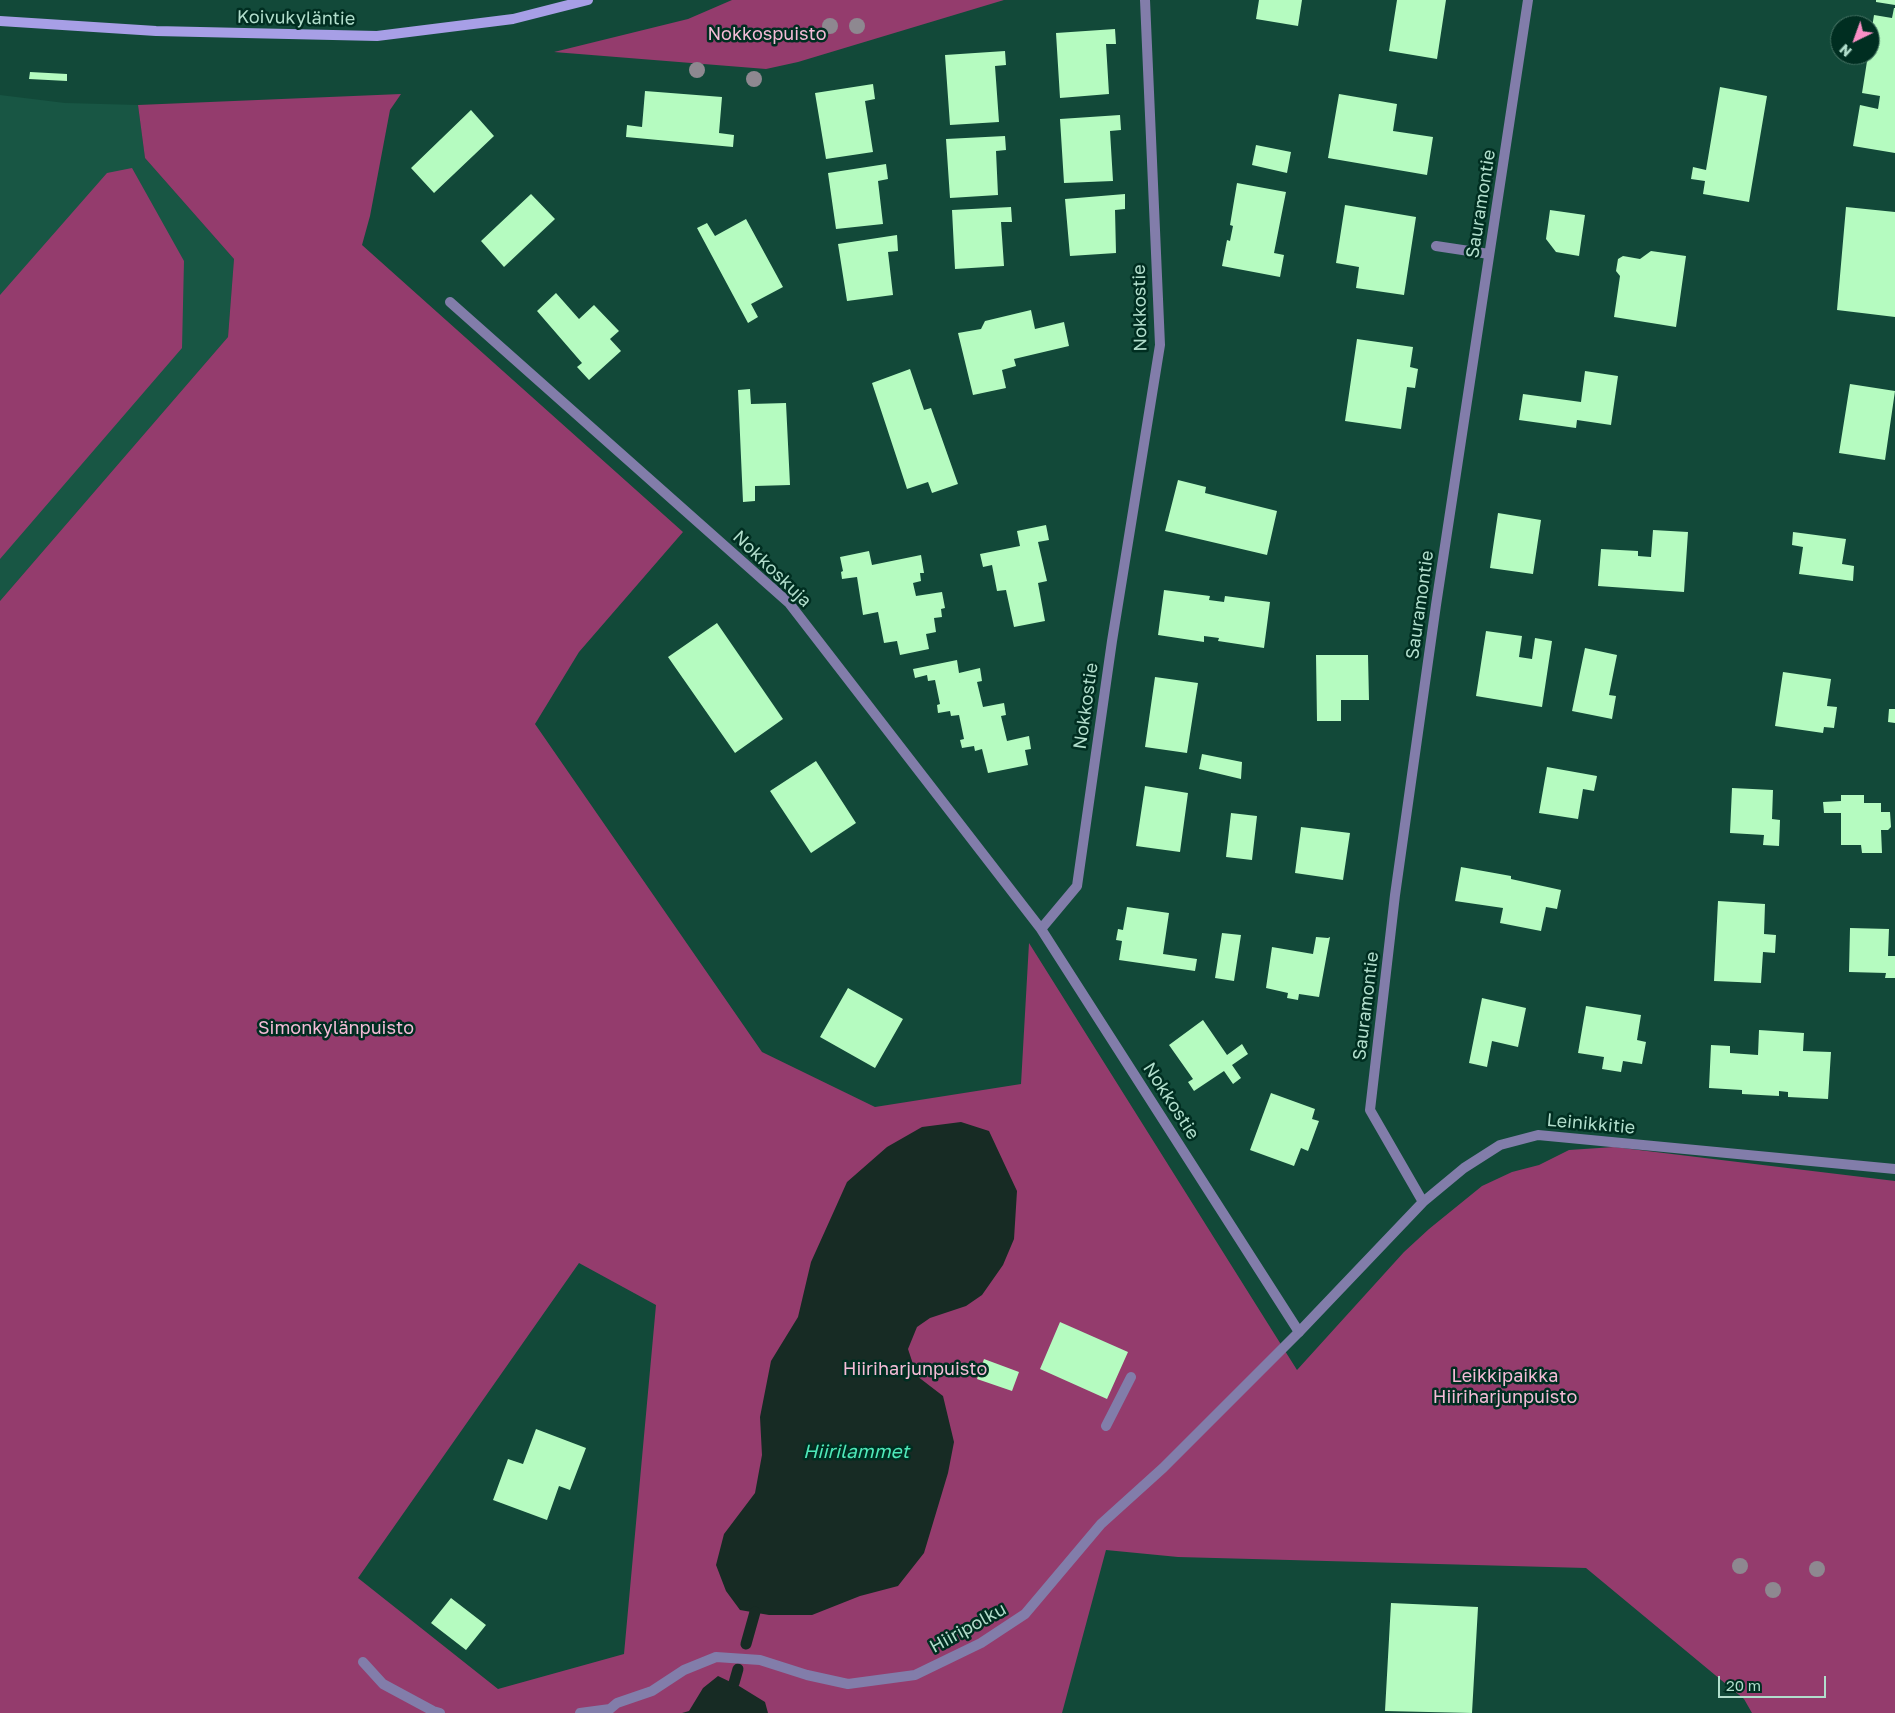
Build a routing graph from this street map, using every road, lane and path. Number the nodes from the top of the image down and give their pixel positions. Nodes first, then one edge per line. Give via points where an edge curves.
1 (588, 0) edge
2 (1145, 0) edge
3 (1528, 0) edge
4 (0, 21) edge
5 (1436, 246) dead end
6 (1490, 254) junction
7 (450, 302) dead end
8 (1041, 929) junction
9 (1895, 1169) edge
10 (1423, 1202) junction
11 (1299, 1332) junction
12 (1131, 1377) dead end
13 (1106, 1426) dead end
14 (362, 1662) dead end
15 (440, 1713) edge
16 (580, 1713) edge

1 - 4 main road, Koivukyläntie via 513,19 377,36 156,31
2 - 8 street, Nokkostie via 1160,345 1113,631 1077,886
3 - 6 street, Sauramontie
5 - 6 street
6 - 10 street, Sauramontie via 1426,673 1395,895 1370,1110
7 - 8 street, Nokkoskuja via 789,603
8 - 11 street, Nokkostie
9 - 10 street, Leinikkitie via 1538,1135 1500,1145 1464,1168
10 - 11 street, Leinikkitie
11 - 16 street, Hiiripolku via 1163,1468 1101,1524 1025,1614 980,1643 915,1675 848,1684 760,1660 716,1657 610,1709
12 - 13 street
14 - 15 street via 383,1684

